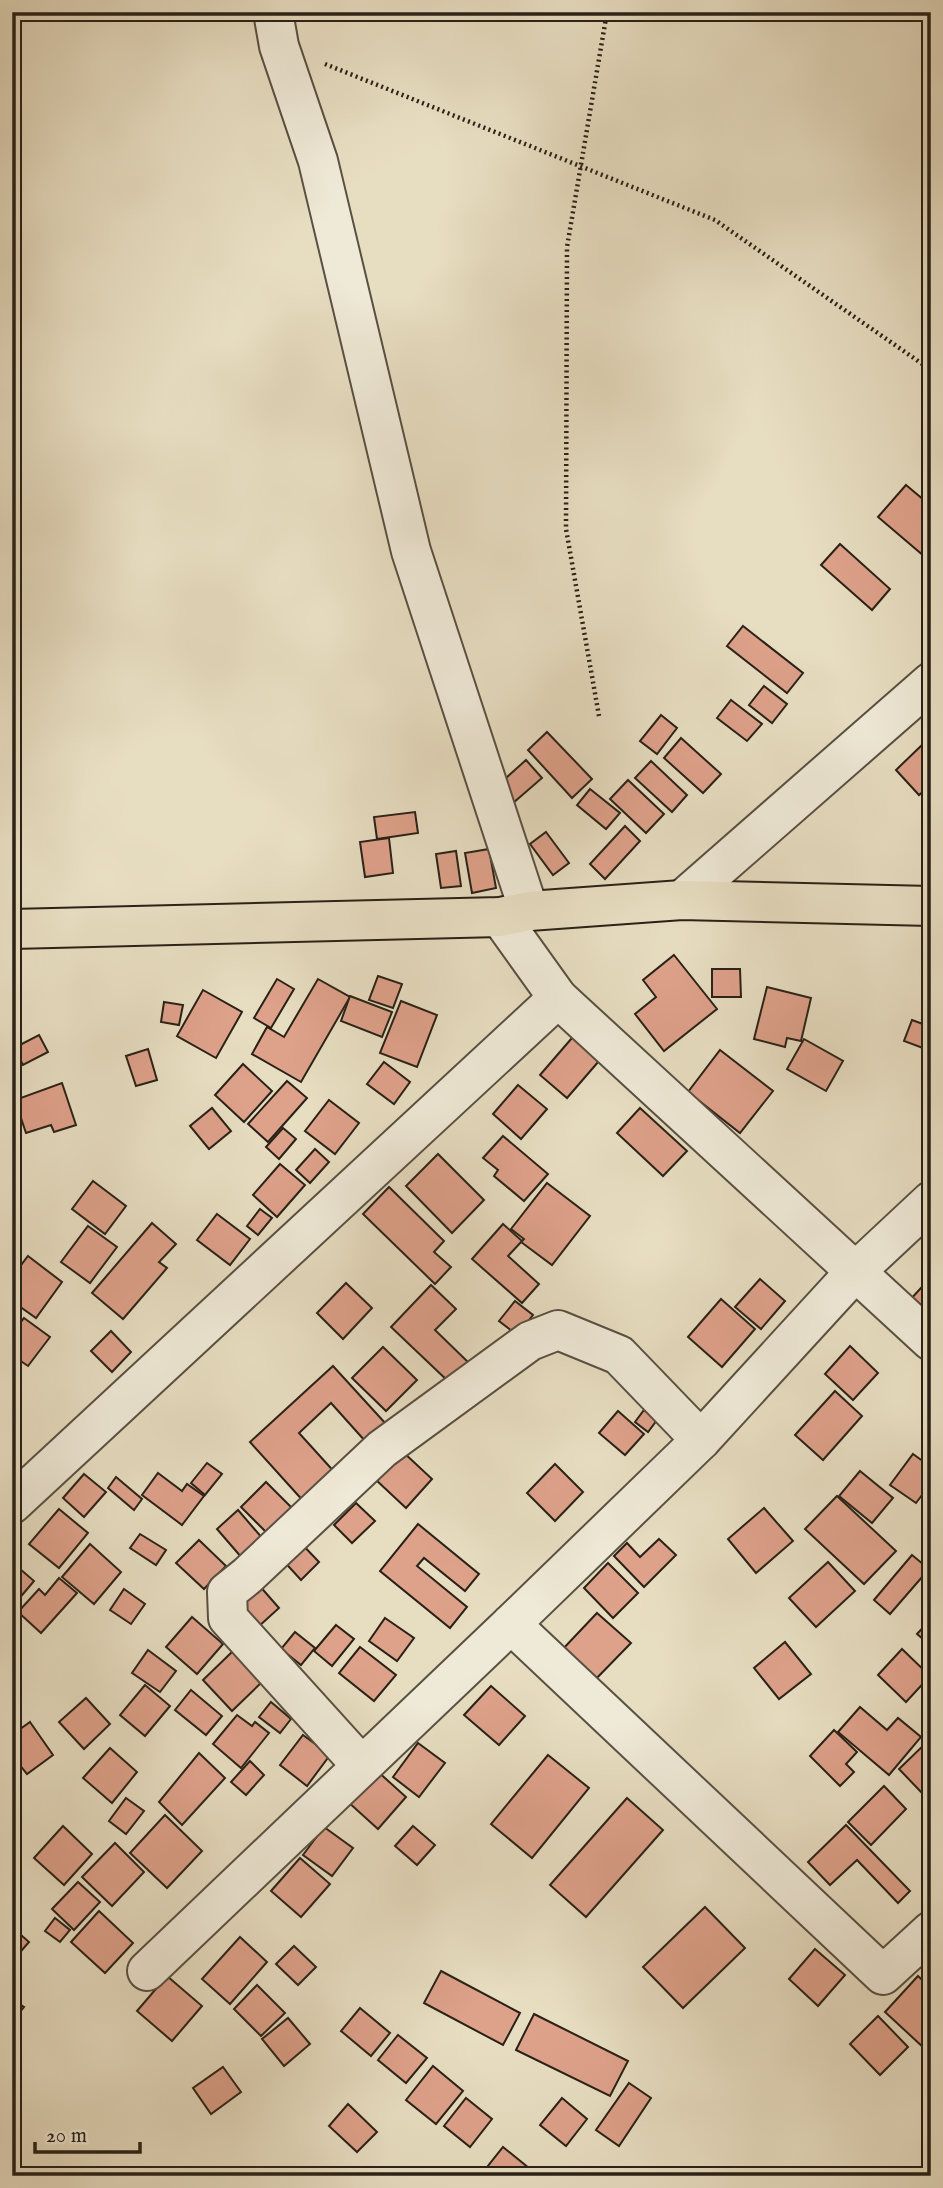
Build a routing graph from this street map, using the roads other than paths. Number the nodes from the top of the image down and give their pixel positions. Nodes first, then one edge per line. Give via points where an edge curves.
1 (276, 29) edge
2 (931, 682) edge
3 (682, 900) junction
4 (931, 906) edge
5 (514, 914) junction
6 (12, 929) edge
7 (558, 998) junction
8 (931, 1200) edge
9 (855, 1272) junction
10 (931, 1341) edge
11 (701, 1440) junction
12 (12, 1504) edge
13 (511, 1624) junction
14 (361, 1765) junction
15 (931, 1931) edge
16 (147, 1970) dead end

1 - 5 street via 318,161 411,551
2 - 3 street
3 - 4 main road
3 - 5 main road
5 - 6 main road
5 - 7 street
7 - 9 street
7 - 12 street
8 - 9 street
9 - 10 street
9 - 11 street
11 - 13 street
11 - 14 street via 619,1355 558,1330 530,1341 382,1450 227,1592 228,1618
13 - 14 street
13 - 15 street via 883,1975
14 - 16 street

